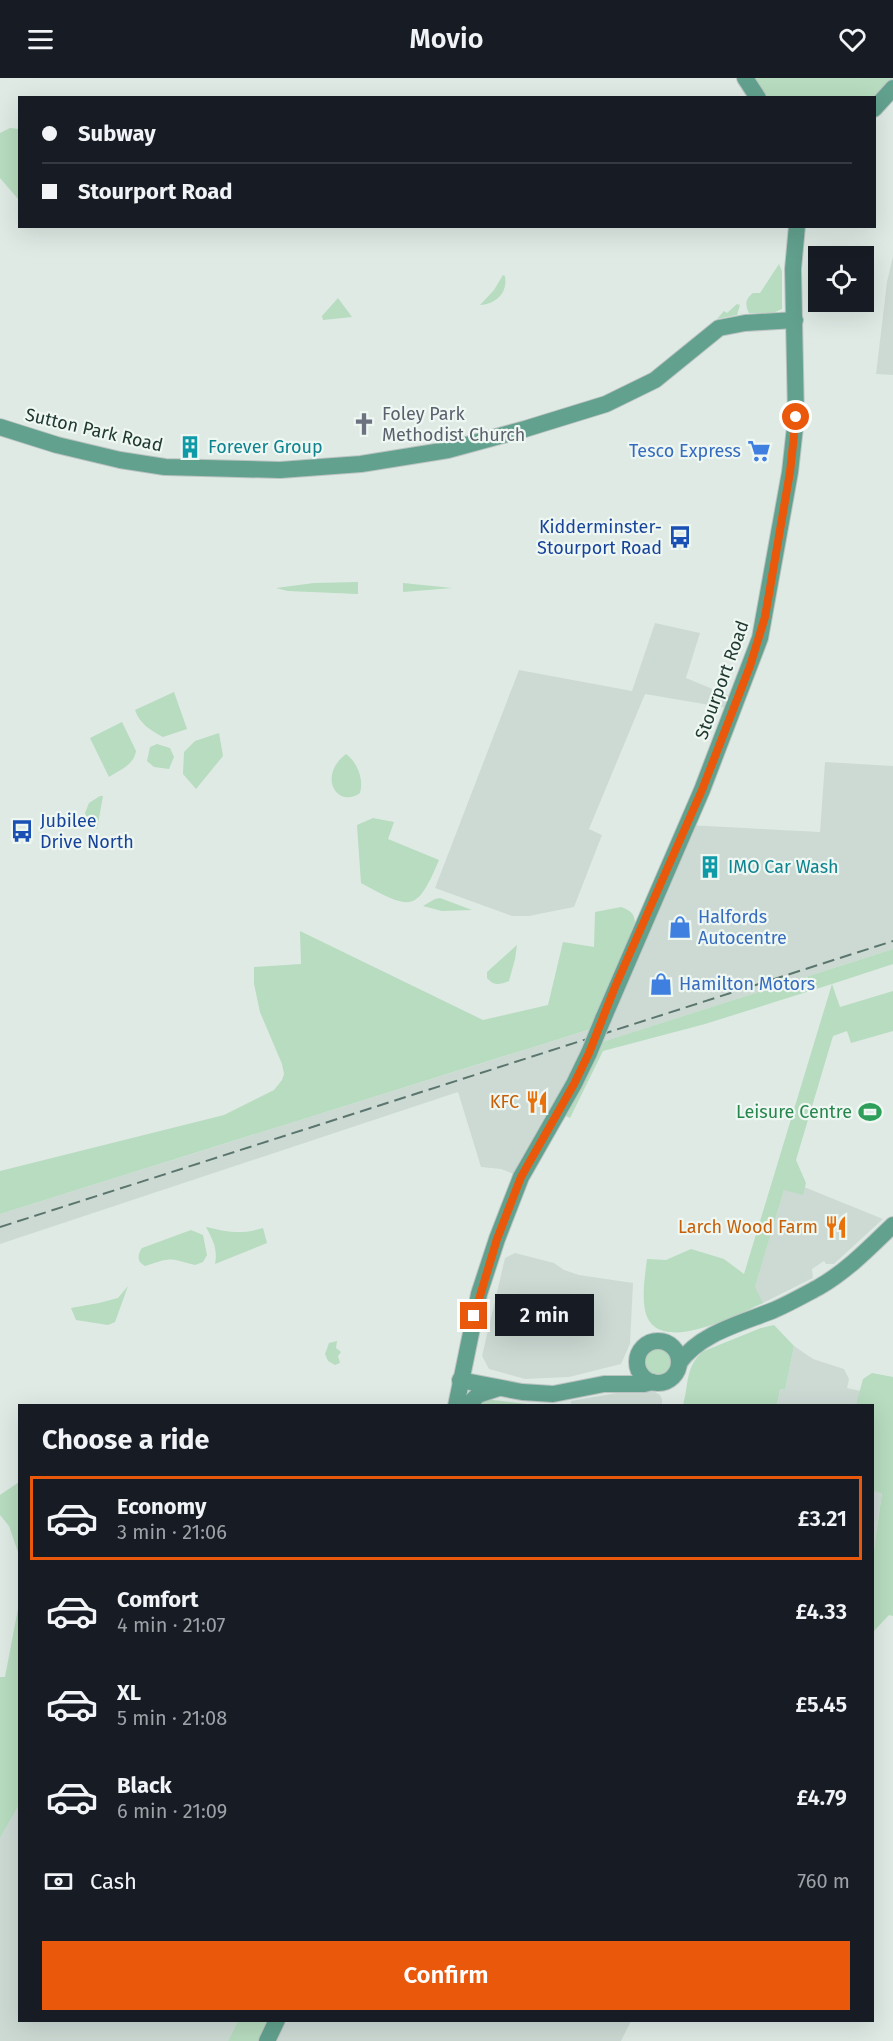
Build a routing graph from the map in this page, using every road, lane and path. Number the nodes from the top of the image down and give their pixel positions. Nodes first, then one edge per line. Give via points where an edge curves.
1 (745, 78) edge
2 (893, 88) edge
3 (757, 96) edge
4 (876, 107) edge
5 (797, 228) edge
6 (795, 320) junction
7 (0, 427) edge
8 (893, 1225) edge
9 (708, 1337) junction
10 (668, 1343) junction
11 (637, 1362) junction
12 (679, 1363) junction
13 (460, 1380) junction
14 (652, 1382) junction
15 (604, 1384) junction
16 (500, 1388) junction
17 (456, 1404) edge
18 (469, 1404) edge
19 (276, 2022) edge
20 (267, 2041) edge

1 - 3 main road
2 - 4 main road
5 - 6 main road, Stourport Road via 793,269
6 - 7 main road, Sutton Park Road via 719,328 655,380 606,404 448,450 371,463 280,470 165,467 57,445
6 - 13 main road, Stourport Road, bridge via 796,417 760,638 702,790 589,1053 521,1177 479,1294
8 - 9 main road via 824,1284 786,1305
9 - 10 main road
9 - 12 main road
10 - 11 main road via 649,1343 641,1350
10 - 12 main road
11 - 14 main road via 640,1372
11 - 15 main road via 626,1373
12 - 14 main road via 669,1379
13 - 16 main road
13 - 17 main road
14 - 15 main road
15 - 16 main road via 553,1394
16 - 18 main road via 478,1395
19 - 20 main road

